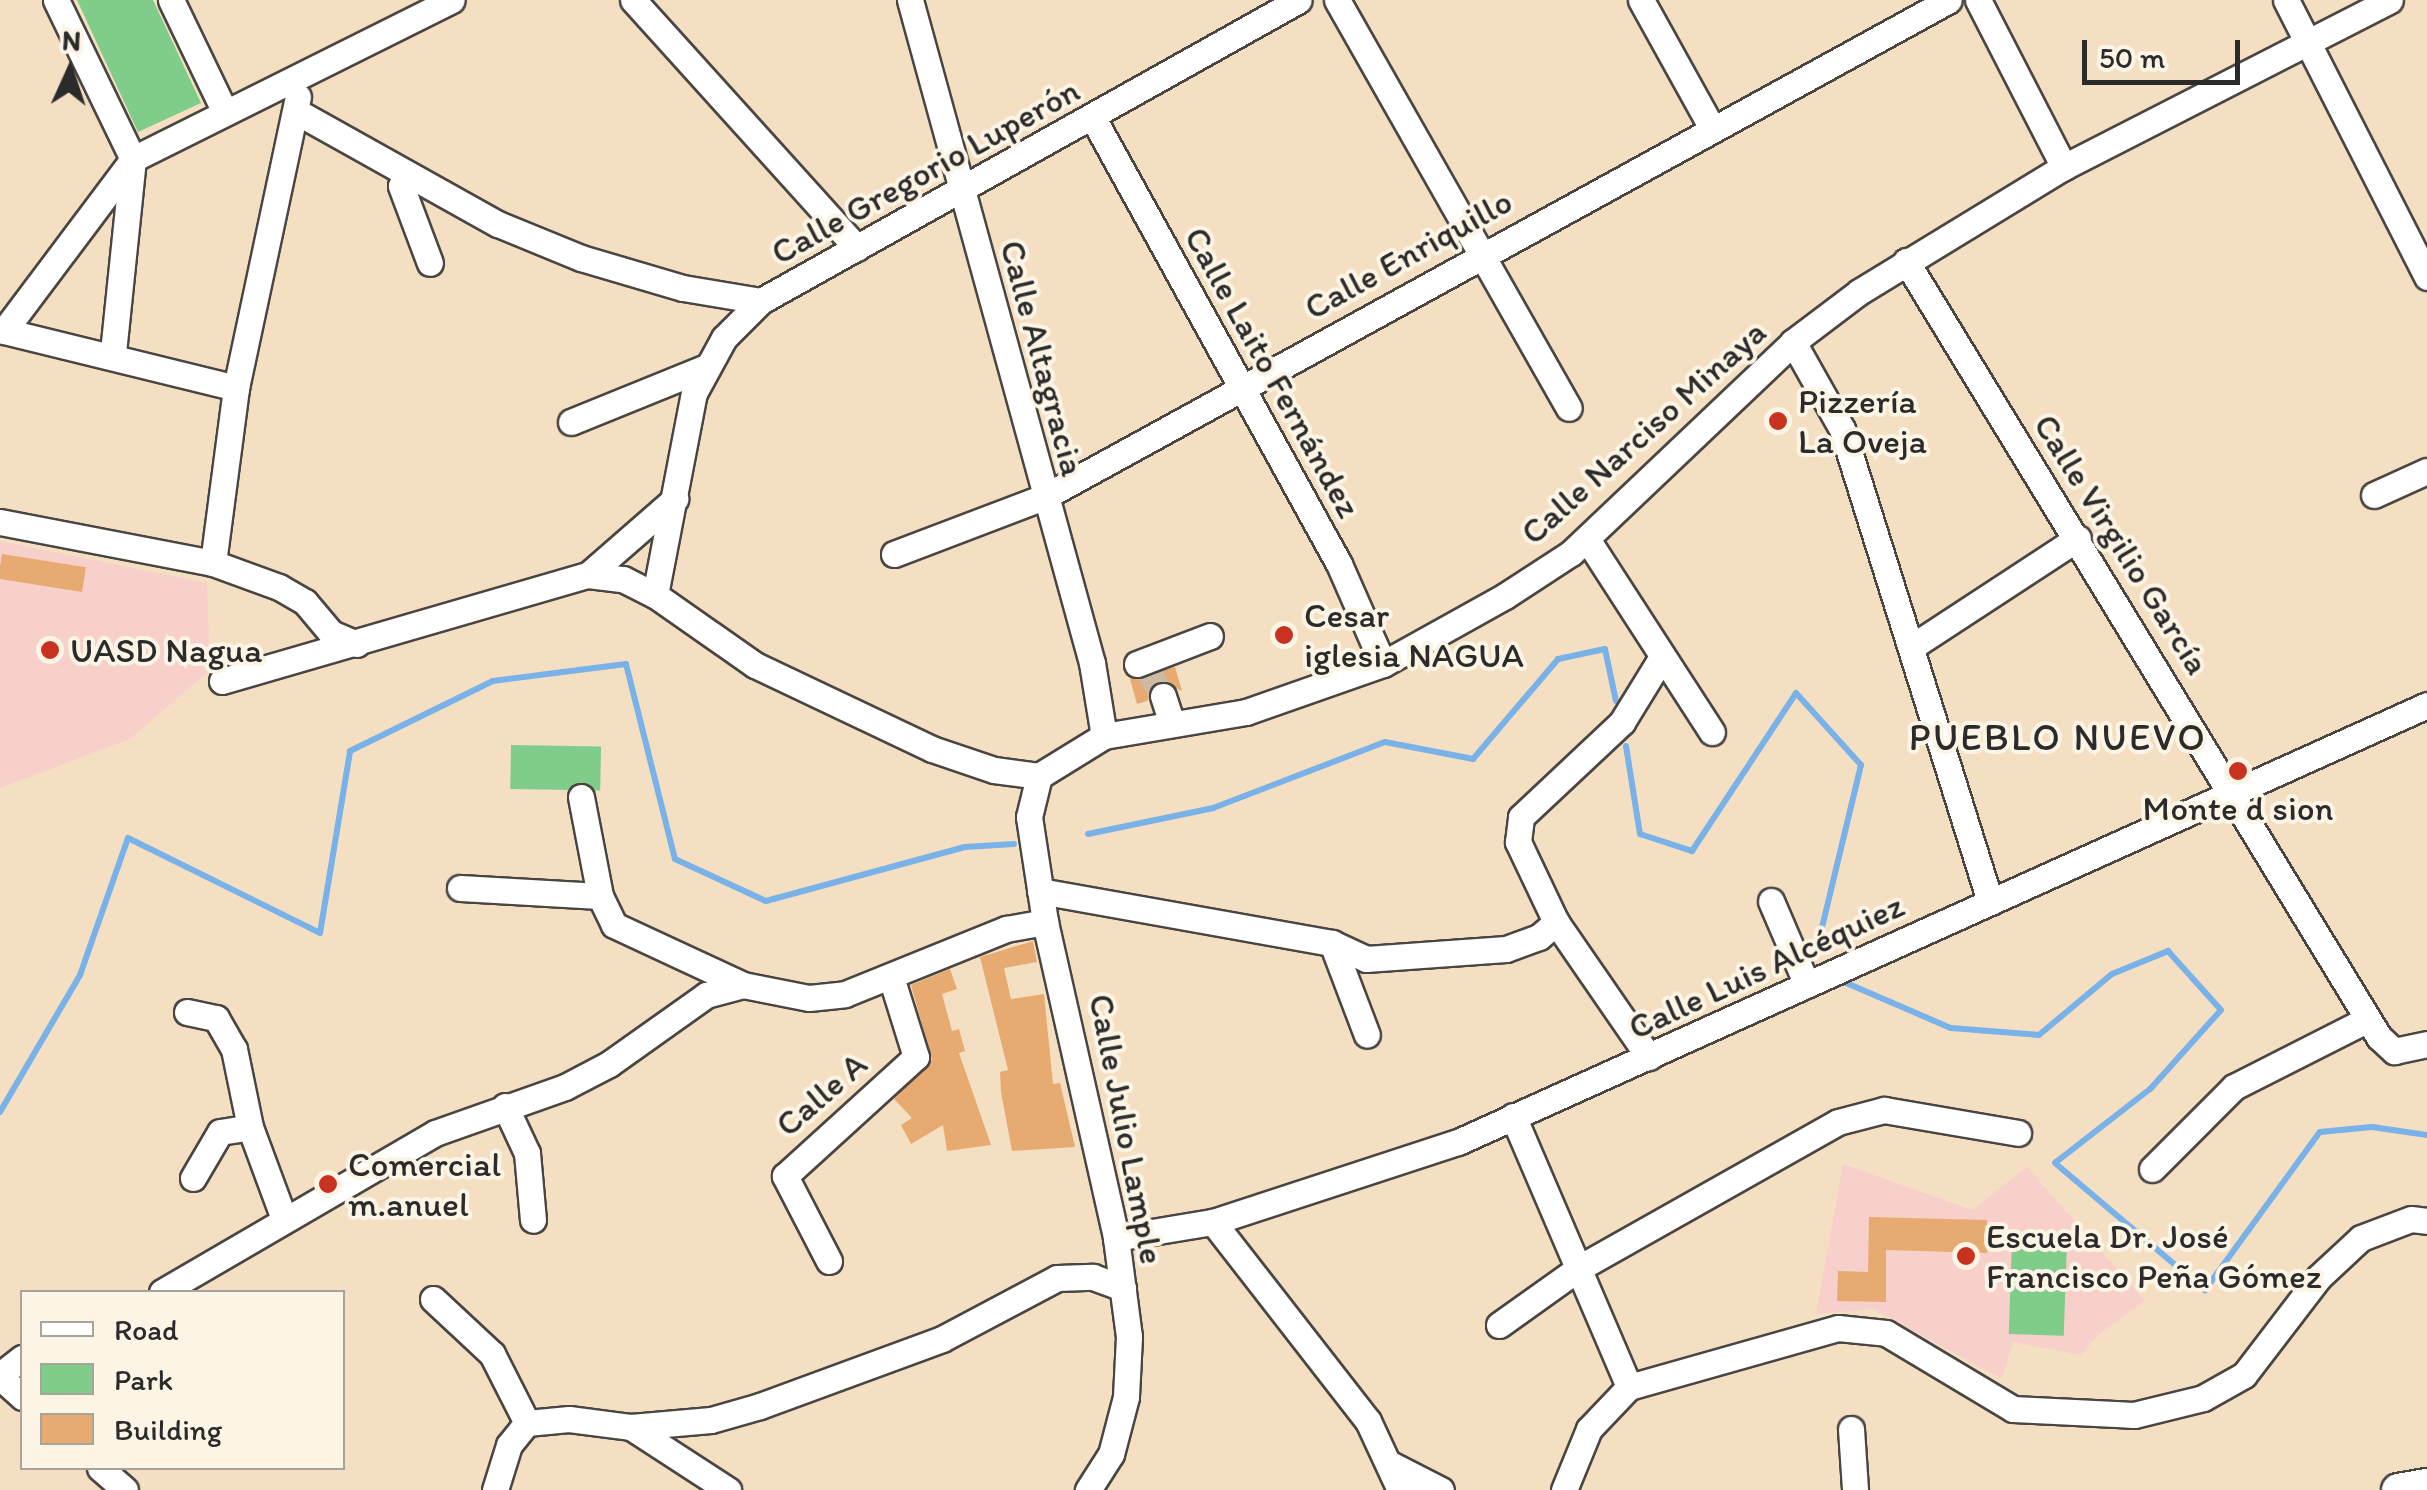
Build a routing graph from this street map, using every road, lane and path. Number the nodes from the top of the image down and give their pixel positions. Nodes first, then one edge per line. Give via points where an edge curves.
1 (56, 0) edge
2 (171, 0) edge
3 (452, 0) edge
4 (633, 0) edge
5 (910, 0) edge
6 (1299, 0) edge
7 (1337, 0) edge
8 (1640, 0) edge
9 (1949, 0) edge
10 (1978, 0) edge
11 (2286, 0) edge
12 (2390, 0) edge
13 (2310, 46) junction
14 (297, 77) junction
15 (225, 112) junction
16 (300, 114) junction
17 (1093, 118) junction
18 (1712, 128) junction
19 (132, 159) junction
20 (2064, 168) junction
21 (407, 174) junction
22 (961, 192) junction
23 (857, 248) junction
24 (1479, 255) junction
25 (1906, 261) junction
26 (430, 264) dead end
27 (2427, 277) edge
28 (761, 301) junction
29 (2, 330) edge
30 (1793, 342) junction
31 (113, 353) junction
32 (704, 368) junction
33 (1241, 385) junction
34 (236, 388) junction
35 (1569, 408) dead end
36 (571, 422) dead end
37 (2427, 471) edge
38 (2374, 495) dead end
39 (1044, 497) junction
40 (676, 499) junction
41 (0, 522) edge
42 (2078, 538) junction
43 (1587, 539) junction
44 (894, 554) dead end
45 (212, 563) junction
46 (588, 575) junction
47 (655, 594) junction
48 (1210, 636) dead end
49 (357, 644) junction
50 (1912, 646) junction
51 (1662, 657) junction
52 (1092, 663) junction
53 (1383, 664) junction
54 (1150, 678) junction
55 (222, 681) dead end
56 (2427, 705) edge
57 (1172, 724) junction
58 (1712, 732) dead end
59 (1104, 736) junction
60 (1039, 776) junction
61 (2232, 792) junction
62 (581, 797) dead end
63 (460, 888) dead end
64 (1040, 891) junction
65 (600, 896) junction
66 (1771, 901) dead end
67 (1990, 902) junction
68 (1045, 922) junction
69 (1556, 922) junction
70 (1332, 944) junction
71 (892, 980) junction
72 (743, 985) junction
73 (1807, 985) junction
74 (188, 1012) dead end
75 (2368, 1019) junction
76 (1367, 1035) dead end
77 (2427, 1044) edge
78 (1649, 1058) junction
79 (505, 1106) junction
80 (1513, 1116) junction
81 (250, 1127) junction
82 (2018, 1133) dead end
83 (2152, 1169) dead end
84 (192, 1178) dead end
85 (284, 1219) junction
86 (533, 1220) dead end
87 (2427, 1221) edge
88 (1213, 1222) junction
89 (1116, 1238) junction
90 (829, 1261) dead end
91 (1578, 1268) junction
92 (1123, 1288) junction
93 (165, 1290) edge
94 (433, 1300) dead end
95 (1499, 1324) dead end
96 (20, 1360) edge
97 (0, 1376) edge
98 (1630, 1386) junction
99 (20, 1395) edge
100 (527, 1424) junction
101 (631, 1427) junction
102 (1851, 1428) dead end
103 (1390, 1464) junction
104 (102, 1470) edge
105 (2427, 1485) edge
106 (724, 1489) edge
107 (125, 1490) edge
108 (495, 1490) edge
109 (1088, 1490) edge
110 (1400, 1490) edge
111 (1440, 1490) edge
112 (1564, 1490) edge
113 (1855, 1490) edge
114 (2398, 1490) edge

1 - 19 street
2 - 15 street
3 - 14 street
4 - 23 street
5 - 22 street, Calle Altagracia
6 - 17 street, Calle Gregorio Luperón
7 - 24 street
8 - 18 street
9 - 18 street, Calle Enriquillo
10 - 20 street
11 - 13 street
12 - 13 street, Calle Narciso Minaya
13 - 20 street, Calle Narciso Minaya
13 - 27 street
14 - 15 street
14 - 16 street
15 - 19 street
16 - 21 street, Calle Gregorio Luperón
16 - 34 street
17 - 22 street, Calle Gregorio Luperón
17 - 33 street, Calle Laito Fernández
18 - 24 street, Calle Enriquillo
19 - 29 street
19 - 31 street
20 - 25 street, Calle Narciso Minaya
21 - 26 street via 402,186
21 - 28 street, Calle Gregorio Luperón via 498,224 580,258 683,288
22 - 23 street, Calle Gregorio Luperón
22 - 39 street, Calle Altagracia
23 - 28 street, Calle Gregorio Luperón
24 - 33 street, Calle Enriquillo
24 - 35 street
25 - 30 street, Calle Narciso Minaya
25 - 42 street, Calle Virgilio García
28 - 32 street
29 - 31 street
30 - 43 street, Calle Narciso Minaya
30 - 50 street via 1842,429
31 - 34 street
32 - 36 street
32 - 40 street
33 - 39 street, Calle Enriquillo
33 - 53 street, Calle Laito Fernández via 1339,564
34 - 45 street
37 - 38 street
39 - 44 street, Calle Enriquillo
39 - 52 street, Calle Altagracia
40 - 46 street
40 - 47 street
41 - 45 street
42 - 50 street
42 - 61 street, Calle Virgilio García
43 - 51 street
43 - 53 street, Calle Narciso Minaya via 1506,596
45 - 49 street via 305,602 331,633
46 - 47 street via 623,579
46 - 49 street
47 - 60 street via 755,665 848,710 932,749
48 - 54 street
49 - 55 street
50 - 67 street
51 - 58 street
51 - 69 street via 1622,722 1521,817 1518,842
52 - 54 street
52 - 59 street, Calle Altagracia
53 - 57 street, Calle Narciso Minaya via 1246,712
54 - 57 street
56 - 61 street, Calle Luis Alcéquiez
57 - 59 street, Calle Narciso Minaya
59 - 60 street, Calle Narciso Minaya
60 - 64 street, Calle Julio Lample via 1029,817
61 - 67 street, Calle Luis Alcéquiez
61 - 75 street, Calle Virgilio García
62 - 65 street
63 - 65 street
64 - 68 street, Calle Julio Lample
64 - 70 street
65 - 72 street via 614,924
66 - 73 street
67 - 73 street, Calle Luis Alcéquiez
68 - 71 street via 1006,929
68 - 89 street, Calle Julio Lample
69 - 70 street via 1539,937 1506,949 1438,958 1366,959
69 - 78 street
70 - 76 street
71 - 72 street via 809,998
71 - 90 street, Calle A via 916,1057 785,1176
72 - 79 street via 706,995 565,1087
73 - 78 street, Calle Luis Alcéquiez
74 - 81 street via 216,1018 234,1049
75 - 77 street, Calle Virgilio García via 2394,1051
75 - 83 street via 2234,1087
78 - 80 street, Calle Luis Alcéquiez
79 - 85 street via 435,1133
79 - 86 street via 527,1153
80 - 88 street, Calle Luis Alcéquiez via 1336,1186
80 - 91 street
81 - 84 street via 220,1132
81 - 85 street
82 - 91 street via 1884,1110 1838,1122
85 - 93 street
87 - 98 street via 2411,1219 2360,1238 2319,1277 2244,1375 2203,1398 2134,1415 2014,1409 1906,1344 1865,1328 1838,1328
88 - 89 street, Calle Luis Alcéquiez
88 - 103 street via 1368,1422
89 - 92 street, Calle Julio Lample
91 - 95 street
91 - 98 street
92 - 101 street via 1093,1277 1057,1278 942,1339 760,1406 711,1420
92 - 109 street, Calle Julio Lample via 1130,1337 1126,1397 1111,1454
94 - 100 street via 492,1354
96 - 97 street
97 - 99 street
98 - 112 street via 1590,1429
100 - 101 street via 569,1419
100 - 108 street via 509,1445
101 - 106 street
102 - 113 street
103 - 110 street
103 - 111 street
104 - 107 street
105 - 114 main road

